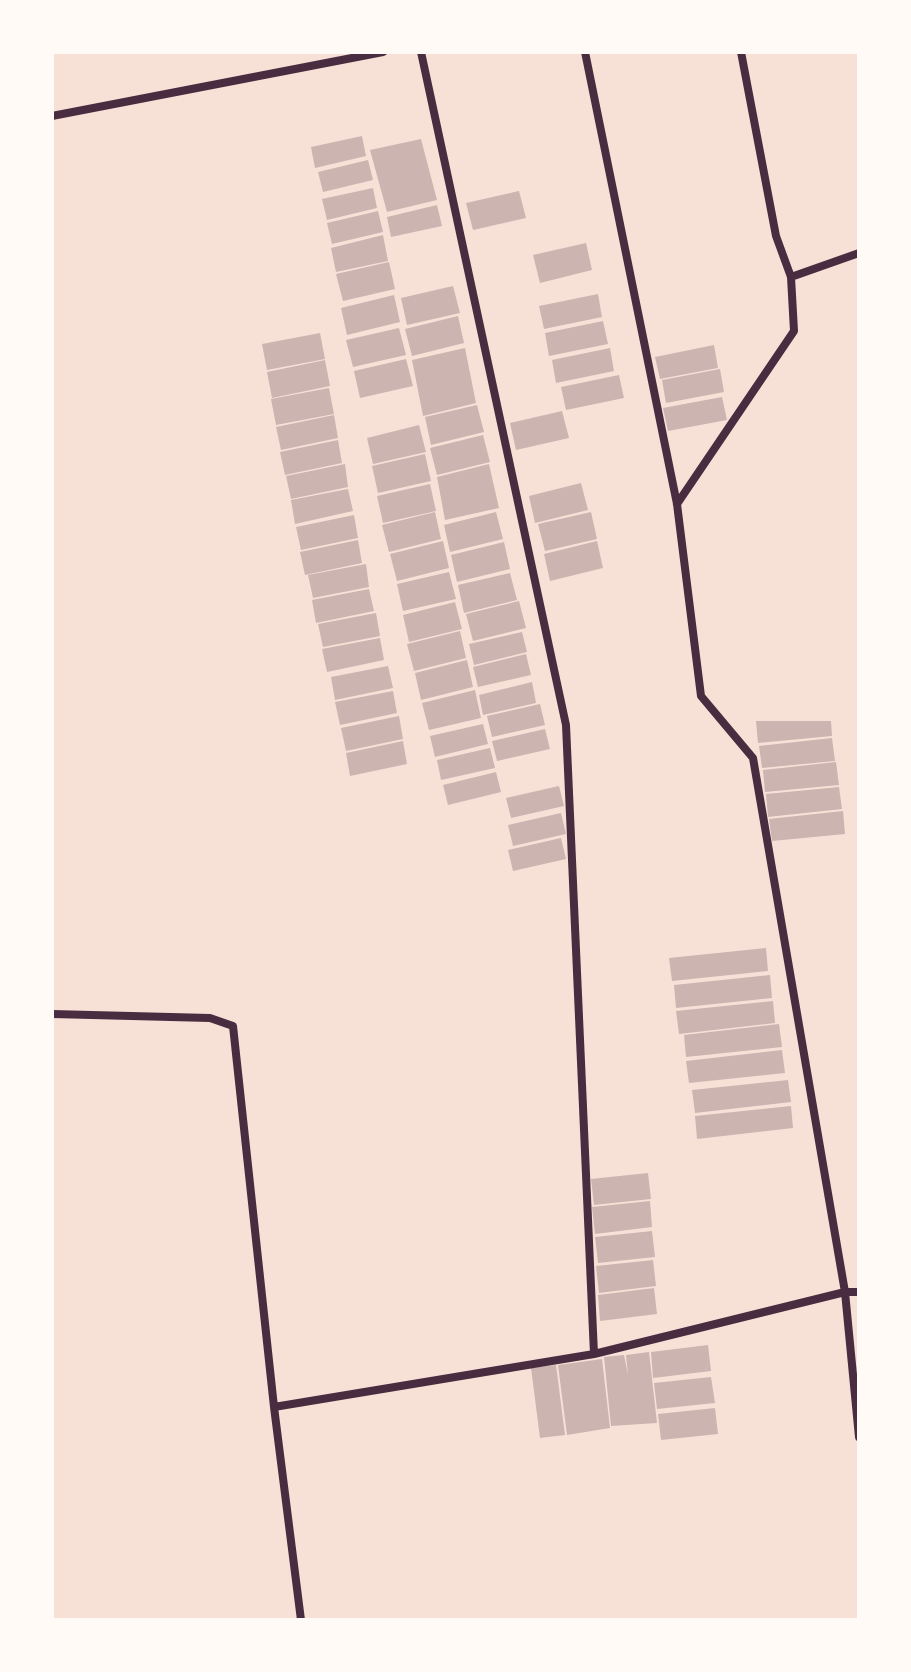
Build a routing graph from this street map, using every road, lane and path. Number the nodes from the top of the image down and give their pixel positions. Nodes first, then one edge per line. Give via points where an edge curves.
1 (383, 52) edge
2 (421, 52) edge
3 (585, 52) edge
4 (741, 52) edge
5 (52, 116) edge
6 (859, 253) edge
7 (791, 277) junction
8 (677, 504) junction
9 (52, 1014) edge
10 (845, 1292) junction
11 (859, 1292) edge
12 (594, 1354) junction
13 (274, 1407) junction
14 (859, 1437) edge
15 (301, 1620) edge

1 - 5 street
2 - 12 street via 566,725
3 - 8 street
4 - 7 street via 776,236
6 - 7 street
7 - 8 street via 794,331
8 - 10 street via 701,696 753,758
9 - 13 street via 210,1018 233,1026
10 - 11 street
10 - 12 street
10 - 14 street
12 - 13 street
13 - 15 street

